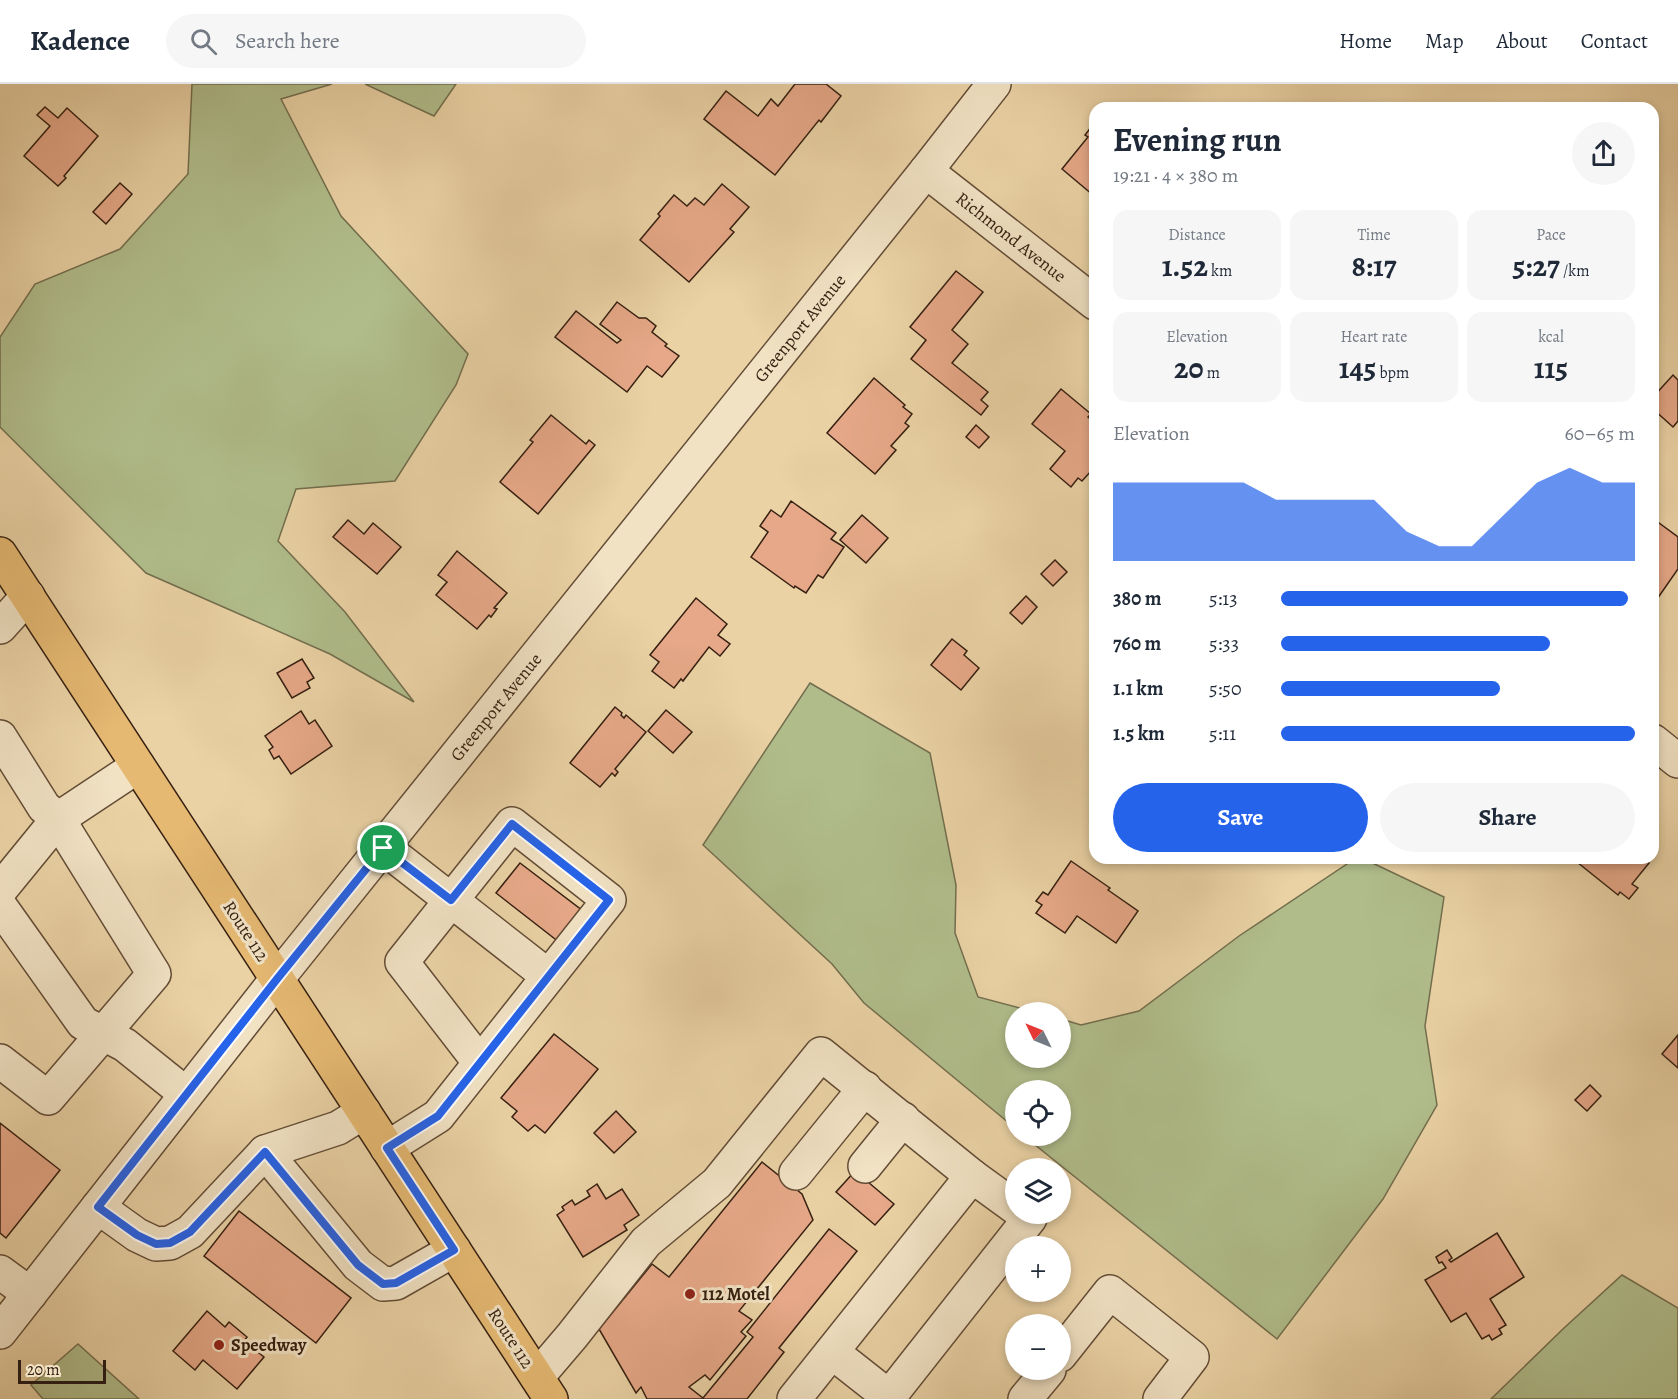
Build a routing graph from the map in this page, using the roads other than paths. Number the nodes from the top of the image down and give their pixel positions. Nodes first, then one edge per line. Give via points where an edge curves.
1 (994, 84) edge
2 (926, 171) junction
3 (1089, 298) edge
4 (0, 554) edge
5 (28, 596) junction
6 (0, 627) edge
7 (0, 737) edge
8 (1659, 746) edge
9 (1678, 760) edge
10 (138, 766) junction
11 (58, 819) junction
12 (383, 848) junction
13 (0, 890) edge
14 (451, 900) junction
15 (0, 906) edge
16 (548, 976) junction
17 (277, 979) junction
18 (103, 1033) junction
19 (0, 1061) edge
20 (480, 1063) junction
21 (865, 1088) junction
22 (186, 1094) junction
23 (364, 1112) junction
24 (903, 1119) junction
25 (387, 1148) junction
26 (265, 1152) junction
27 (864, 1166) dead end
28 (796, 1173) dead end
29 (972, 1176) junction
30 (1005, 1200) edge
31 (98, 1207) junction
32 (1025, 1224) edge
33 (454, 1250) junction
34 (0, 1272) edge
35 (30, 1294) junction
36 (0, 1332) edge
37 (1071, 1340) edge
38 (832, 1352) junction
39 (1041, 1380) edge
40 (544, 1388) edge
41 (794, 1399) edge
42 (1025, 1399) edge
43 (1160, 1399) edge

1 - 2 street, Greenport Avenue
2 - 3 street, Richmond Avenue
2 - 12 street, Greenport Avenue
4 - 5 main road, Route 112
5 - 6 street
5 - 10 main road, Route 112
7 - 11 street via 44,807
8 - 9 street
10 - 11 street
10 - 17 main road, Route 112
11 - 13 street
11 - 18 street via 154,974
12 - 14 street
12 - 17 street, Greenport Avenue
14 - 16 street
14 - 16 street via 512,824 609,900
14 - 20 street via 402,962
15 - 18 street via 83,1023
16 - 20 street
17 - 22 street, Greenport Avenue
17 - 23 main road, Route 112
18 - 19 street via 48,1098
18 - 22 street via 125,1045
20 - 25 street via 438,1116
21 - 24 street
21 - 28 street
21 - 40 street via 821,1054 717,1183 645,1242 573,1336
22 - 31 street, Greenport Avenue
23 - 25 main road, Route 112
23 - 26 street via 338,1128
24 - 27 street
24 - 29 street
25 - 33 main road, Route 112
26 - 31 street via 190,1232 170,1243 156,1244 137,1235
26 - 33 street via 358,1265 383,1284 396,1283
29 - 30 street
29 - 38 street
31 - 35 street, Greenport Avenue
32 - 38 street via 889,1397
33 - 40 main road, Route 112
34 - 35 street
35 - 36 street, Greenport Avenue
37 - 43 street via 1110,1292 1192,1357
38 - 41 street
39 - 42 street

